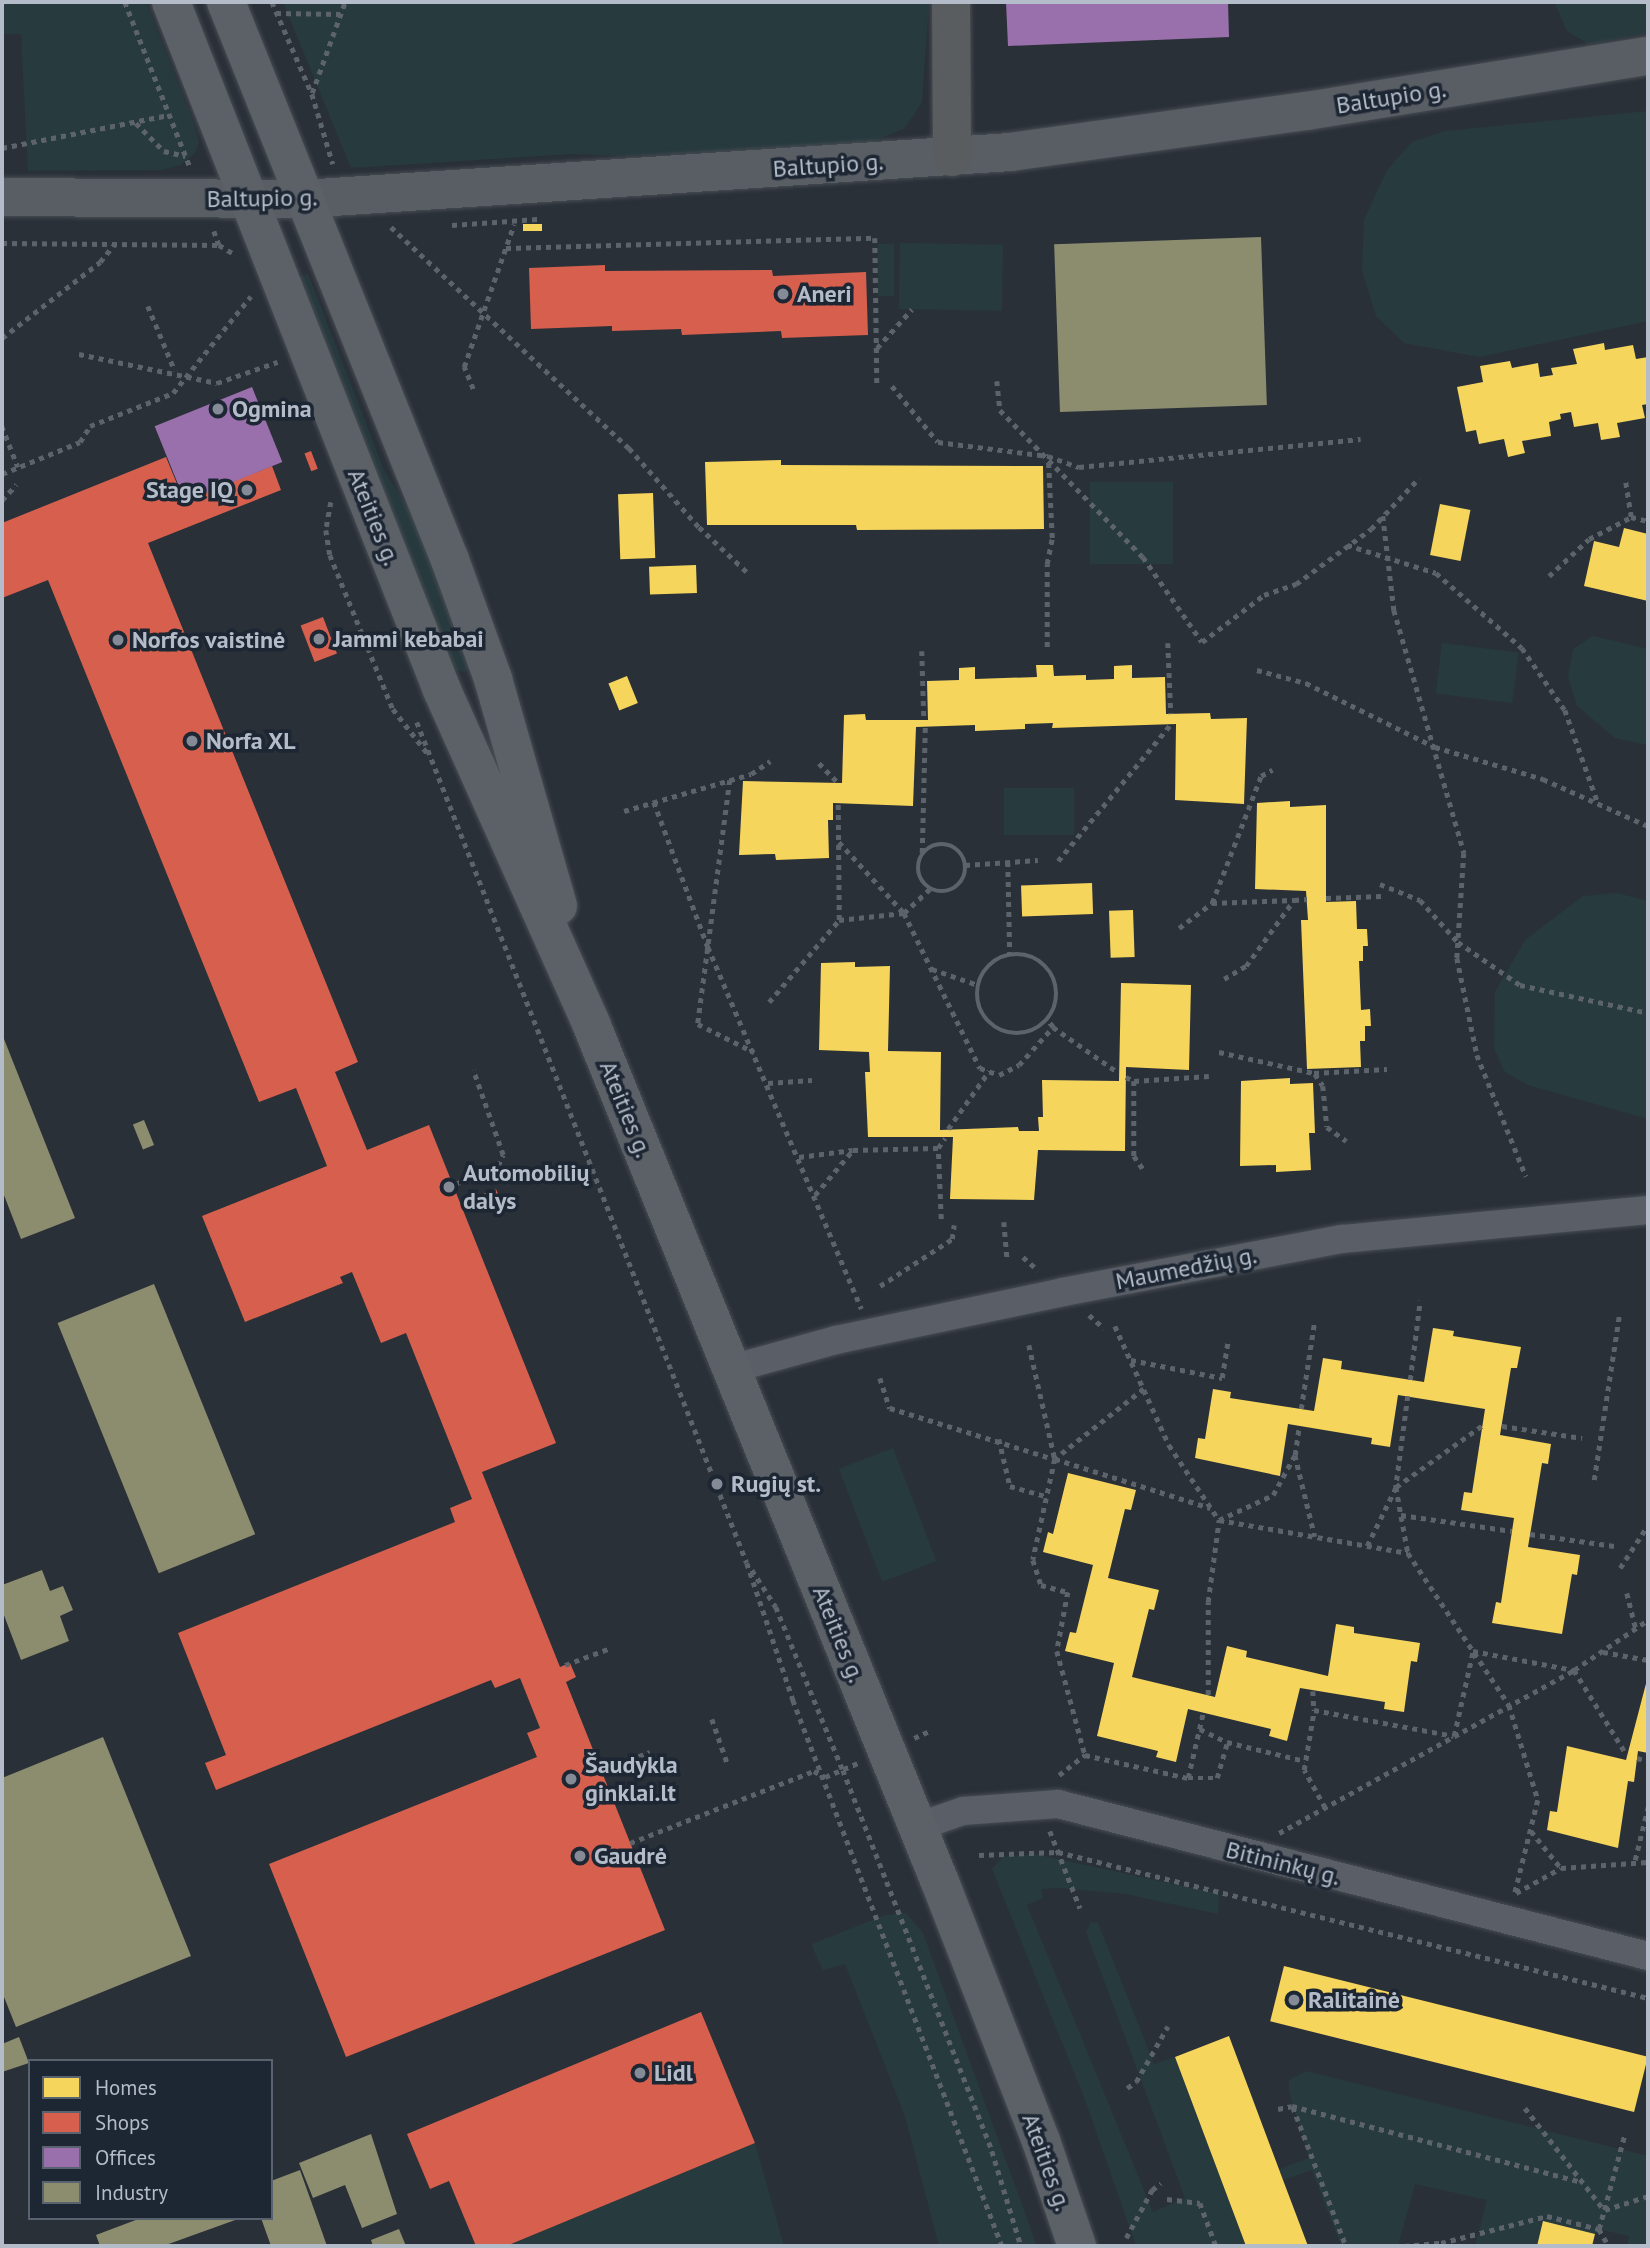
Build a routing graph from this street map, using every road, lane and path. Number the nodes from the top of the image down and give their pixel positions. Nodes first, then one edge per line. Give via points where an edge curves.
1 (125, 2) edge
2 (171, 2) edge
3 (226, 2) edge
4 (272, 2) edge
5 (345, 2) edge
6 (952, 3) edge
7 (276, 13) junction
8 (340, 14) junction
9 (1648, 55) edge
10 (312, 94) junction
11 (169, 115) junction
12 (135, 123) junction
13 (2, 148) edge
14 (186, 156) junction
15 (952, 157) junction
16 (345, 195) junction
17 (2, 197) edge
18 (303, 199) junction
19 (204, 200) junction
20 (246, 200) junction
21 (514, 224) dead end
22 (390, 227) dead end
23 (2, 243) edge
24 (114, 245) junction
25 (219, 246) junction
26 (506, 248) junction
27 (239, 265) dead end
28 (249, 288) dead end
29 (251, 295) junction
30 (148, 306) dead end
31 (256, 306) dead end
32 (912, 309) dead end
33 (483, 314) junction
34 (2, 338) edge
35 (876, 349) junction
36 (273, 351) dead end
37 (79, 354) dead end
38 (277, 362) junction
39 (175, 371) junction
40 (282, 374) dead end
41 (186, 377) junction
42 (997, 381) dead end
43 (877, 386) dead end
44 (892, 386) dead end
45 (473, 389) dead end
46 (2, 426) edge
47 (1361, 439) dead end
48 (1048, 456) junction
49 (19, 467) junction
50 (2, 474) edge
51 (1419, 478) dead end
52 (1625, 480) dead end
53 (16, 485) dead end
54 (327, 488) dead end
55 (2, 500) edge
56 (1383, 516) junction
57 (1632, 517) junction
58 (1648, 521) edge
59 (1347, 545) junction
60 (1388, 554) junction
61 (748, 573) dead end
62 (1549, 576) dead end
63 (1168, 643) dead end
64 (1047, 647) dead end
65 (922, 651) dead end
66 (1257, 670) dead end
67 (493, 679) junction
68 (442, 690) junction
69 (1171, 714) dead end
70 (925, 720) dead end
71 (1170, 724) dead end
72 (925, 727) dead end
73 (1435, 747) junction
74 (770, 761) dead end
75 (819, 763) dead end
76 (1272, 770) dead end
77 (730, 780) junction
78 (838, 783) dead end
79 (654, 802) junction
80 (838, 804) dead end
81 (1598, 804) junction
82 (624, 811) dead end
83 (1648, 826) edge
84 (839, 842) junction
85 (922, 854) junction
86 (1038, 860) dead end
87 (1058, 860) dead end
88 (1008, 862) junction
89 (965, 864) junction
90 (1380, 884) dead end
91 (930, 889) junction
92 (1381, 897) dead end
93 (1326, 898) dead end
94 (1307, 899) dead end
95 (1294, 900) junction
96 (1212, 903) junction
97 (904, 914) junction
98 (839, 920) junction
99 (1179, 928) dead end
100 (1458, 942) junction
101 (708, 947) junction
102 (1010, 954) junction
103 (931, 968) junction
104 (1224, 979) dead end
105 (978, 985) junction
106 (769, 1002) dead end
107 (1648, 1013) edge
108 (1048, 1021) junction
109 (592, 1026) junction
110 (1053, 1027) junction
111 (754, 1052) junction
112 (1219, 1052) dead end
113 (1387, 1069) dead end
114 (473, 1070) dead end
115 (989, 1071) junction
116 (1119, 1073) dead end
117 (1314, 1073) junction
118 (1209, 1076) dead end
119 (1126, 1077) dead end
120 (812, 1080) dead end
121 (1134, 1081) junction
122 (768, 1083) junction
123 (948, 1129) dead end
124 (945, 1138) dead end
125 (1346, 1141) dead end
126 (938, 1148) junction
127 (853, 1150) junction
128 (799, 1157) junction
129 (1143, 1169) dead end
130 (1526, 1175) dead end
131 (455, 1184) dead end
132 (815, 1195) junction
133 (1648, 1210) edge
134 (941, 1219) dead end
135 (1004, 1222) dead end
136 (954, 1225) dead end
137 (1007, 1260) dead end
138 (880, 1286) dead end
139 (1420, 1301) dead end
140 (1619, 1316) dead end
141 (1314, 1324) dead end
142 (1115, 1326) dead end
143 (869, 1333) junction
144 (1228, 1341) dead end
145 (1029, 1345) dead end
146 (1130, 1360) junction
147 (731, 1368) junction
148 (880, 1378) dead end
149 (1410, 1380) dead end
150 (1144, 1389) junction
151 (1408, 1396) dead end
152 (1301, 1409) dead end
153 (1483, 1425) dead end
154 (1299, 1426) dead end
155 (1502, 1426) dead end
156 (1582, 1438) dead end
157 (999, 1439) junction
158 (1295, 1455) junction
159 (1055, 1459) junction
160 (1594, 1480) dead end
161 (1396, 1487) junction
162 (1046, 1496) junction
163 (1211, 1508) junction
164 (1401, 1515) junction
165 (1219, 1520) junction
166 (1648, 1525) edge
167 (1512, 1531) dead end
168 (1530, 1534) dead end
169 (1315, 1537) junction
170 (1367, 1546) junction
171 (1614, 1546) dead end
172 (1408, 1553) junction
173 (747, 1563) junction
174 (1620, 1569) dead end
175 (1627, 1593) dead end
176 (1648, 1620) edge
177 (1636, 1628) junction
178 (608, 1649) dead end
179 (1474, 1651) junction
180 (1602, 1651) junction
181 (1648, 1660) edge
182 (565, 1665) dead end
183 (1574, 1670) junction
184 (1313, 1691) dead end
185 (1208, 1695) dead end
186 (1509, 1705) junction
187 (1314, 1710) junction
188 (1203, 1713) dead end
189 (712, 1719) dead end
190 (1200, 1728) junction
191 (1454, 1736) junction
192 (1227, 1742) junction
193 (650, 1752) dead end
194 (1085, 1755) junction
195 (1628, 1755) dead end
196 (1637, 1758) dead end
197 (1305, 1761) junction
198 (1648, 1761) edge
199 (728, 1765) dead end
200 (601, 1770) dead end
201 (825, 1777) junction
202 (1056, 1777) dead end
203 (1188, 1779) junction
204 (1041, 1803) junction
205 (1648, 1807) edge
206 (1325, 1808) junction
207 (1299, 1822) dead end
208 (917, 1826) junction
209 (1530, 1830) junction
210 (630, 1843) dead end
211 (1058, 1852) junction
212 (979, 1855) dead end
213 (1635, 1860) junction
214 (1648, 1863) edge
215 (1560, 1868) junction
216 (1080, 1908) dead end
217 (1648, 1956) edge
218 (1648, 1998) edge
219 (1168, 2026) dead end
220 (1127, 2088) dead end
221 (1292, 2106) junction
222 (1525, 2108) dead end
223 (1278, 2109) dead end
224 (1625, 2133) dead end
225 (1582, 2182) junction
226 (1161, 2183) dead end
227 (1648, 2196) edge
228 (1167, 2199) dead end
229 (1604, 2210) junction
230 (1599, 2229) junction
231 (1126, 2238) dead end
232 (1002, 2246) edge
233 (1021, 2246) edge
234 (1077, 2246) edge
235 (1216, 2246) edge
236 (1346, 2246) edge
237 (1404, 2246) edge
238 (1609, 2246) edge

1 - 11 path
2 - 20 main road, Ateities g.
3 - 18 main road, Ateities g.
4 - 7 path
5 - 8 path
6 - 15 highway
7 - 8 path
7 - 10 path
8 - 10 path
9 - 15 street, Baltupio g. via 1186,129
10 - 16 path via 320,133
11 - 12 path
11 - 14 path
12 - 13 path
12 - 14 path via 164,150
14 - 19 path
15 - 16 street, Baltupio g.
16 - 18 street, Baltupio g.
17 - 19 street, Baltupio g.
18 - 20 street, Baltupio g.
18 - 67 main road, Ateities g. via 450,560
19 - 20 street, Baltupio g.
19 - 25 path
20 - 68 main road, Ateities g.
21 - 26 path
22 - 33 path
23 - 24 path
24 - 25 path
24 - 34 path via 100,262
25 - 27 path via 234,254
26 - 33 path
26 - 35 path via 875,238
28 - 29 path
29 - 31 path
29 - 41 path
30 - 39 path
32 - 35 path
33 - 45 path via 464,367
33 - 61 path via 629,448 699,527
35 - 43 path
36 - 38 path
37 - 39 path
38 - 40 path
38 - 41 path via 217,383
39 - 41 path
41 - 49 path via 173,393 90,426 80,442
42 - 48 path via 1000,410
44 - 48 path via 938,442
46 - 49 path
47 - 48 path via 1080,467
48 - 59 path via 1143,557 1202,642 1264,595 1296,584
48 - 64 path via 1052,538 1046,564
49 - 50 path
51 - 56 path
52 - 57 path
53 - 55 path
54 - 173 path via 330,555 393,709 430,758
56 - 59 path
56 - 60 path
57 - 58 path
57 - 62 path via 1589,539
59 - 60 path
60 - 73 path via 1394,610
60 - 81 path via 1437,573 1522,648 1565,710
63 - 69 path
65 - 70 path
66 - 73 path via 1306,683
67 - 68 main road via 459,690
67 - 109 main road, Ateities g.
68 - 109 main road, Ateities g.
71 - 87 path
72 - 85 path
73 - 81 path via 1543,779
73 - 100 path via 1464,853
74 - 77 path
75 - 78 path
76 - 96 path via 1261,776
77 - 79 path
77 - 101 path
79 - 82 path
79 - 101 path
80 - 84 path
81 - 83 path
84 - 97 path
84 - 98 path
85 - 89 path via 943,844 958,850
85 - 91 path via 918,870
86 - 88 path
88 - 89 path
88 - 102 path
89 - 91 path via 958,886 945,892
90 - 100 path via 1420,900
91 - 97 path
92 - 93 path
94 - 95 path
95 - 96 path
95 - 104 path via 1246,966
96 - 99 path
97 - 98 path
97 - 103 path
98 - 106 path
100 - 107 path via 1520,985
100 - 130 path via 1457,958 1477,1055
101 - 111 path
101 - 111 path via 698,1024
102 - 105 path via 990,963
102 - 108 path via 1026,954 1050,969 1058,996
103 - 105 path
103 - 115 path via 980,1069
105 - 108 path via 980,1010 997,1029 1023,1034
108 - 110 path
109 - 147 main road, Ateities g.
110 - 115 path via 1019,1065 999,1075
110 - 116 path
111 - 122 path
112 - 117 path
113 - 117 path
114 - 131 path via 503,1156 498,1166
115 - 123 path
117 - 125 path via 1323,1086 1327,1127
118 - 121 path
119 - 121 path
120 - 122 path
121 - 129 path via 1134,1156
122 - 128 path
124 - 126 path
126 - 127 path
126 - 134 path
127 - 128 path
127 - 132 path
128 - 132 path
132 - 143 path
133 - 143 street, Maumedžių g. via 1342,1239
135 - 137 path
136 - 138 path via 952,1239
139 - 149 path
140 - 160 path
141 - 152 path
142 - 146 path
143 - 147 street, Maumedžių g.
144 - 146 path via 1222,1378
145 - 159 path
146 - 150 path
147 - 208 main road, Ateities g.
148 - 157 path via 890,1408
150 - 159 path
150 - 163 path via 1169,1445
151 - 161 path
153 - 161 path
154 - 158 path
155 - 156 path
157 - 159 path
157 - 162 path via 1010,1486
158 - 165 path via 1273,1495
158 - 169 path
159 - 162 path
159 - 163 path
161 - 164 path
161 - 170 path
162 - 194 path via 1033,1560 1041,1585 1068,1592 1057,1651
163 - 165 path
164 - 167 path
164 - 172 path
165 - 169 path
165 - 185 path via 1208,1602
166 - 174 path
168 - 171 path
169 - 170 path
170 - 172 path
172 - 179 path
173 - 201 path via 793,1700
173 - 233 path via 776,1607 838,1757 992,2151
175 - 177 path
176 - 177 path
177 - 180 path
178 - 182 path
179 - 183 path
179 - 186 path
179 - 191 path
180 - 181 path
180 - 183 path
183 - 186 path
183 - 195 path
184 - 187 path
186 - 191 path
186 - 209 path via 1538,1801
187 - 191 path
187 - 197 path
188 - 190 path
189 - 199 path
190 - 192 path
190 - 203 path
191 - 206 path
192 - 197 path
192 - 203 path via 1217,1778
193 - 200 path
194 - 202 path
194 - 203 path
196 - 198 path
197 - 206 path via 1304,1770
201 - 210 path via 814,1771
201 - 232 path
204 - 208 street, Bitininkų g. via 963,1811
204 - 211 path
204 - 217 street, Bitininkų g.
205 - 213 path
206 - 207 path
208 - 234 main road, Ateities g. via 1041,2141
209 - 215 path
209 - 215 path via 1515,1894
211 - 212 path
211 - 216 path
211 - 218 path
213 - 214 path
213 - 215 path
219 - 220 path via 1136,2082
221 - 223 path
221 - 225 path
221 - 236 path
222 - 225 path
224 - 229 path
225 - 229 path
226 - 231 path via 1152,2190
227 - 229 path
228 - 235 path via 1200,2203
229 - 230 path
230 - 237 path via 1547,2216 1487,2233
230 - 238 path

